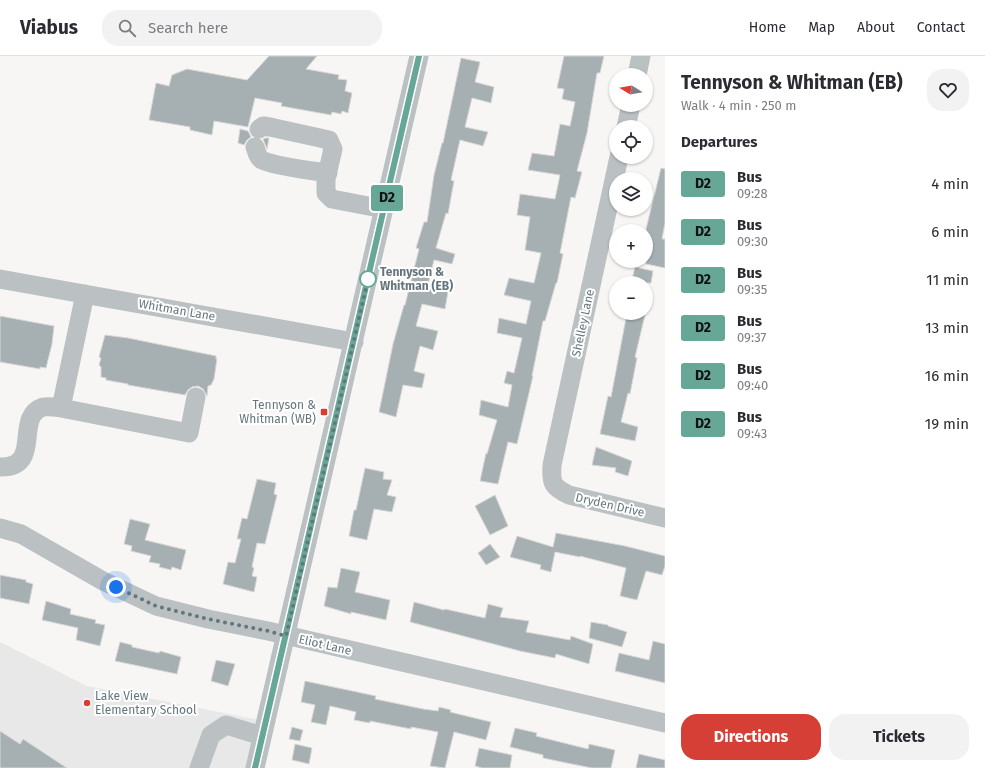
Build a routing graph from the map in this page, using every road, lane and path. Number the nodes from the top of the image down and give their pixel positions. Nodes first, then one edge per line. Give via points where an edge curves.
1 (419, 56) edge
2 (641, 56) edge
3 (638, 68) edge
4 (617, 164) edge
5 (328, 173) junction
6 (384, 209) junction
7 (0, 279) edge
8 (85, 294) junction
9 (354, 342) junction
10 (196, 397) dead end
11 (61, 408) junction
12 (0, 467) edge
13 (556, 489) joint
14 (665, 518) edge
15 (0, 528) edge
16 (286, 636) junction
17 (665, 723) edge
18 (262, 736) junction
19 (199, 768) edge
20 (255, 768) edge

1 - 6 street
2 - 3 street
4 - 13 street, Shelley Lane via 552,464 551,477
5 - 5 street via 333,149 330,140 263,126 257,138 257,156 263,161
5 - 6 street via 326,193 332,199
6 - 9 street
7 - 8 street, Whitman Lane
8 - 9 street, Whitman Lane
8 - 11 street
9 - 16 street
10 - 11 street via 189,433
11 - 12 street via 49,406 35,413 30,420 22,460 14,465
13 - 14 street, Dryden Drive via 569,495
15 - 16 street, Eliot Lane via 20,534 103,581 156,606
16 - 17 street, Eliot Lane
16 - 18 street
18 - 19 street via 226,725 211,735
18 - 20 street

